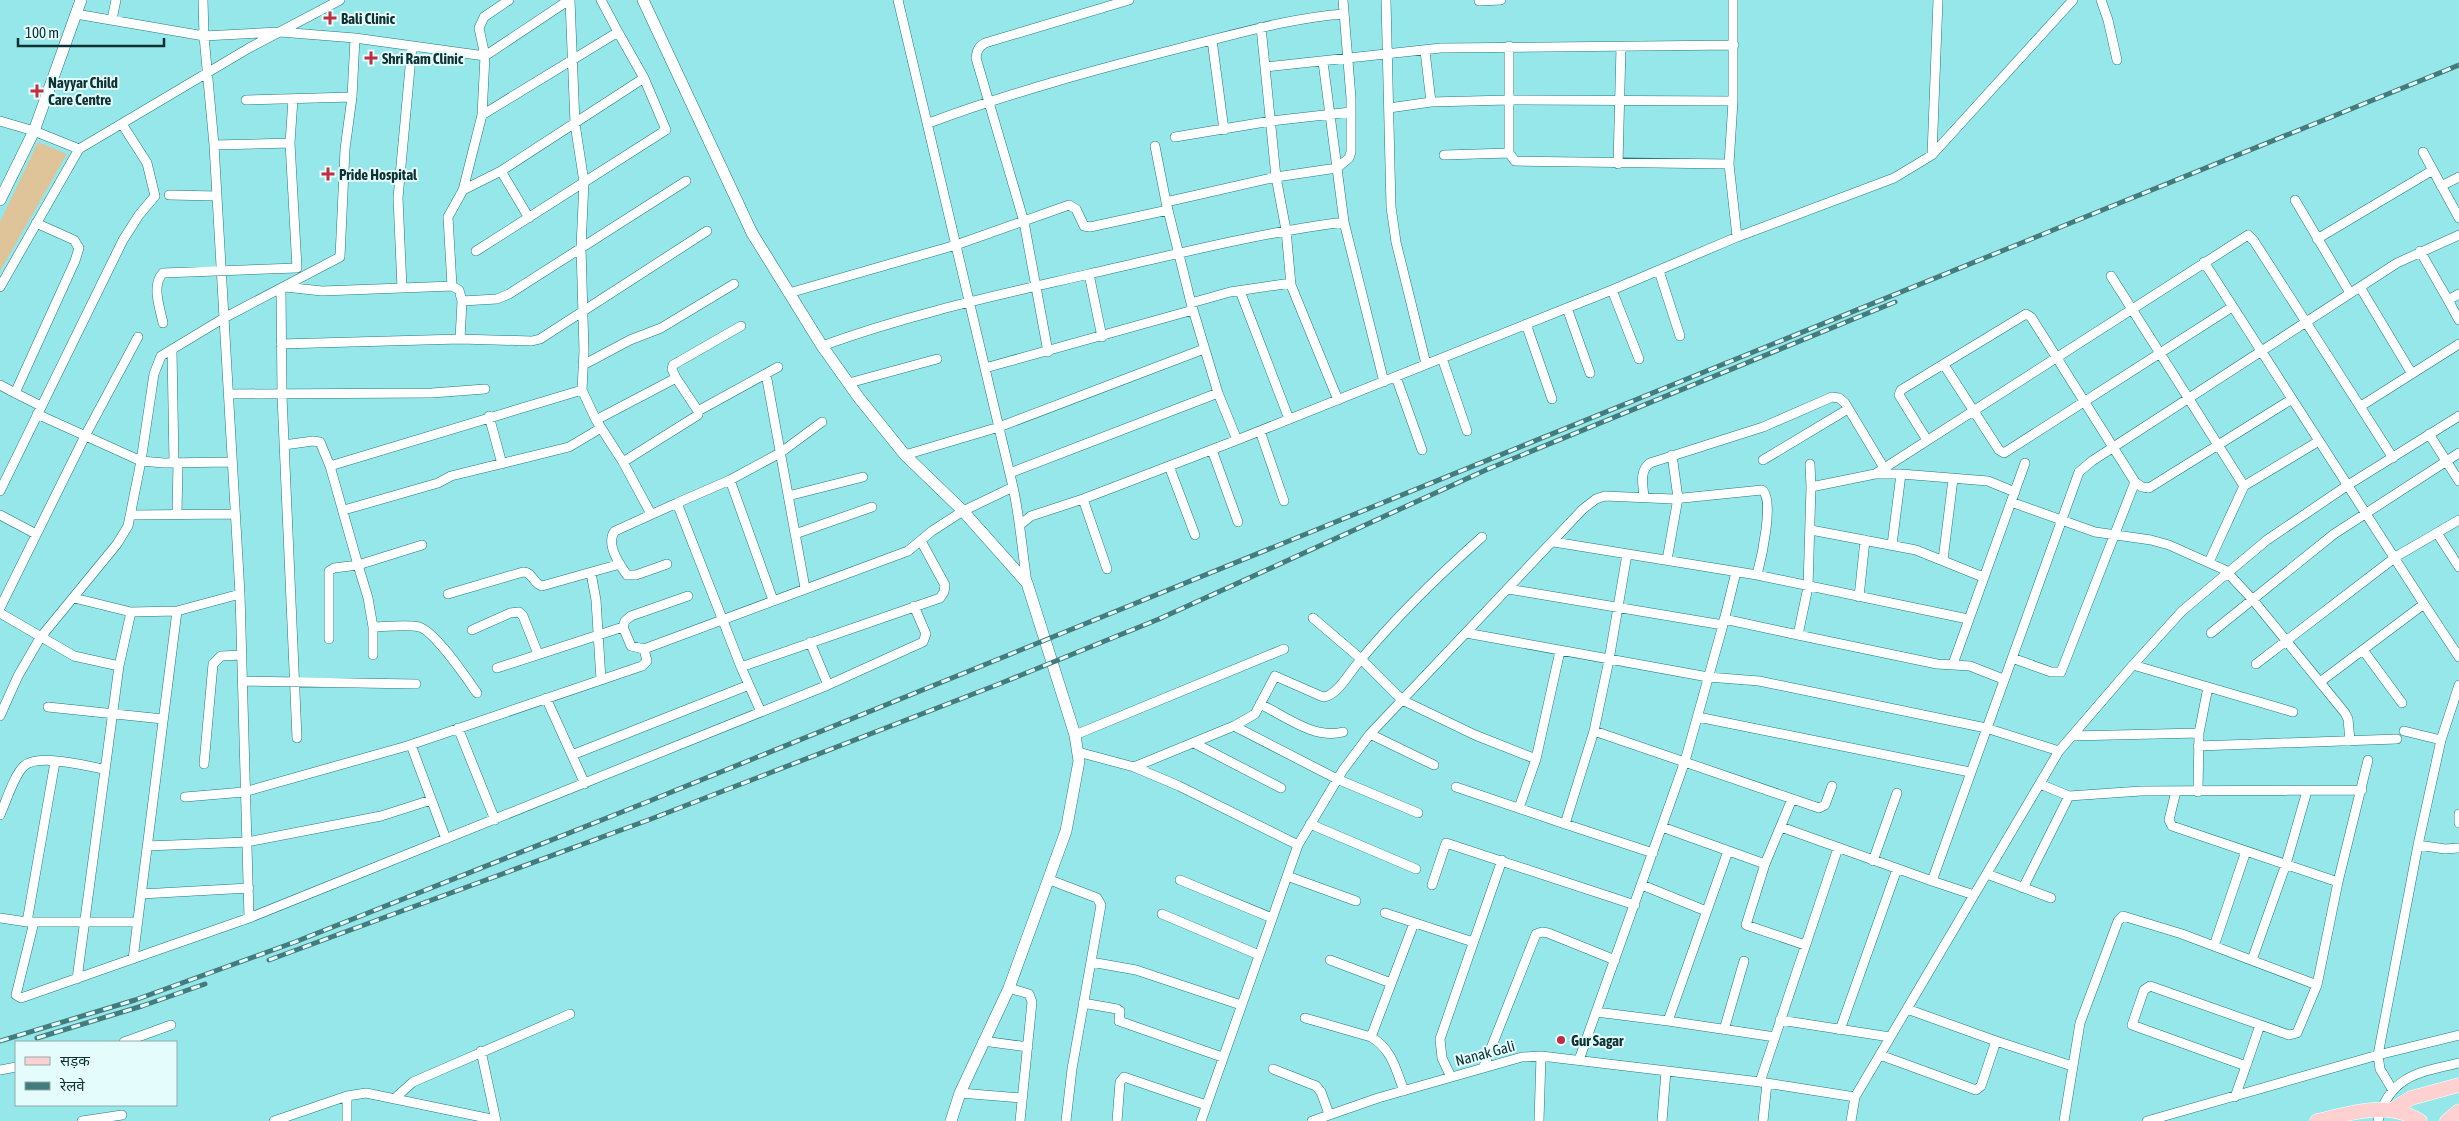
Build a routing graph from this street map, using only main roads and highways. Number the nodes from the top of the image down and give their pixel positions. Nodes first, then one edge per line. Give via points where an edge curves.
1 (2459, 1085) edge
2 (2459, 1111) edge
3 (2384, 1113) edge
4 (2317, 1121) edge
5 (2420, 1121) edge
6 (2447, 1121) edge

1 - 3 main road via 2411,1098
2 - 6 main road
3 - 4 main road
3 - 5 main road

